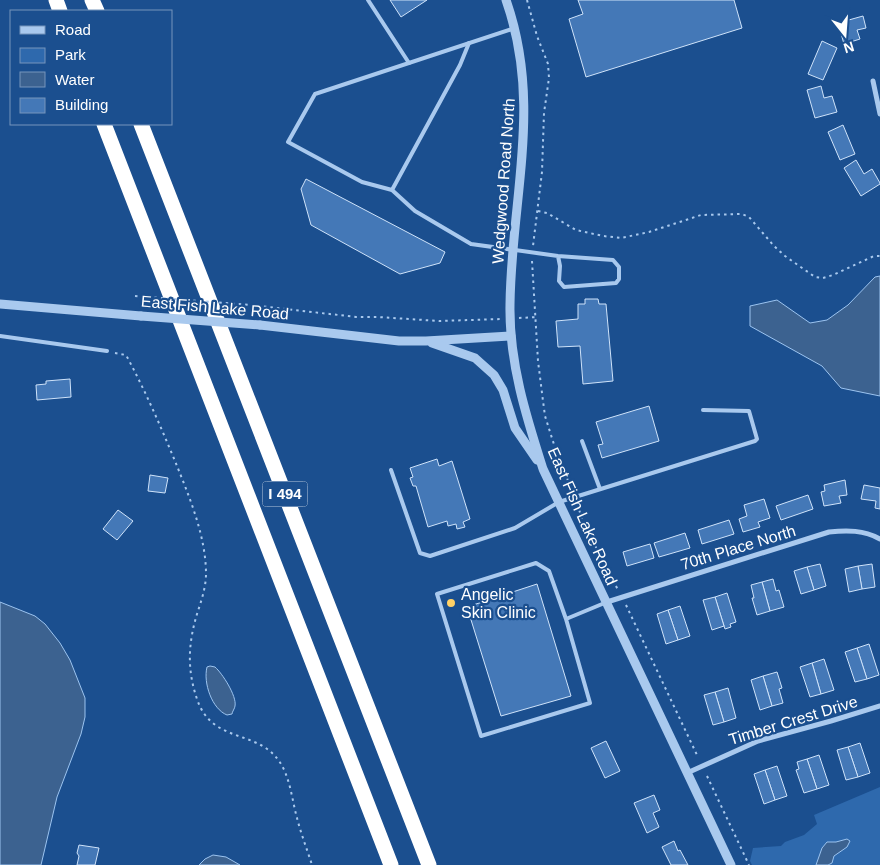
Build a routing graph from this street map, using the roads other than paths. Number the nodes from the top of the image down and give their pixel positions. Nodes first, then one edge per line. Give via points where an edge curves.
1 (368, 0) edge
2 (506, 0) edge
3 (515, 28) junction
4 (469, 43) junction
5 (408, 63) junction
6 (873, 81) dead end
7 (880, 114) edge
8 (104, 125) edge
9 (141, 125) edge
10 (392, 190) junction
11 (514, 249) junction
12 (558, 256) junction
13 (0, 304) edge
14 (0, 336) edge
15 (511, 336) junction
16 (426, 341) junction
17 (107, 351) road end
18 (703, 410) dead end
19 (582, 441) dead end
20 (543, 469) junction
21 (391, 470) dead end
22 (600, 488) junction
23 (559, 502) junction
24 (879, 538) edge
25 (607, 602) junction
26 (566, 619) junction
27 (880, 706) edge
28 (687, 773) junction
29 (391, 865) edge
30 (429, 865) edge
31 (731, 865) edge

1 - 5 lane
2 - 3 street, Wedgwood Road North
3 - 4 lane
3 - 11 street, Wedgwood Road North via 525,122
4 - 5 lane
4 - 10 lane
5 - 10 lane via 314,94 288,142 362,182
6 - 7 street
8 - 29 highway, I 494
9 - 30 highway, I 494
10 - 11 lane via 415,211 471,244
11 - 12 lane
11 - 15 street, Wedgwood Road North
12 - 12 lane via 559,281 564,287 616,283 619,279 619,267 613,260
13 - 16 street, East Fish Lake Road, bridge
14 - 17 lane
15 - 16 street, East Fish Lake Road
15 - 20 street, East Fish Lake Road via 524,407
16 - 20 street via 475,358 494,375 503,390 516,428
18 - 22 lane via 750,411 756,441
19 - 22 lane
20 - 23 street, East Fish Lake Road
21 - 23 lane via 420,553 430,556 515,528
22 - 23 lane
23 - 25 street, East Fish Lake Road
24 - 25 street, 70th Place North via 846,530 829,532
25 - 26 lane
25 - 28 street, East Fish Lake Road
26 - 26 lane via 590,703 481,736 437,594 536,563 549,571
27 - 28 street, Timber Crest Drive via 758,741
28 - 31 street, East Fish Lake Road

